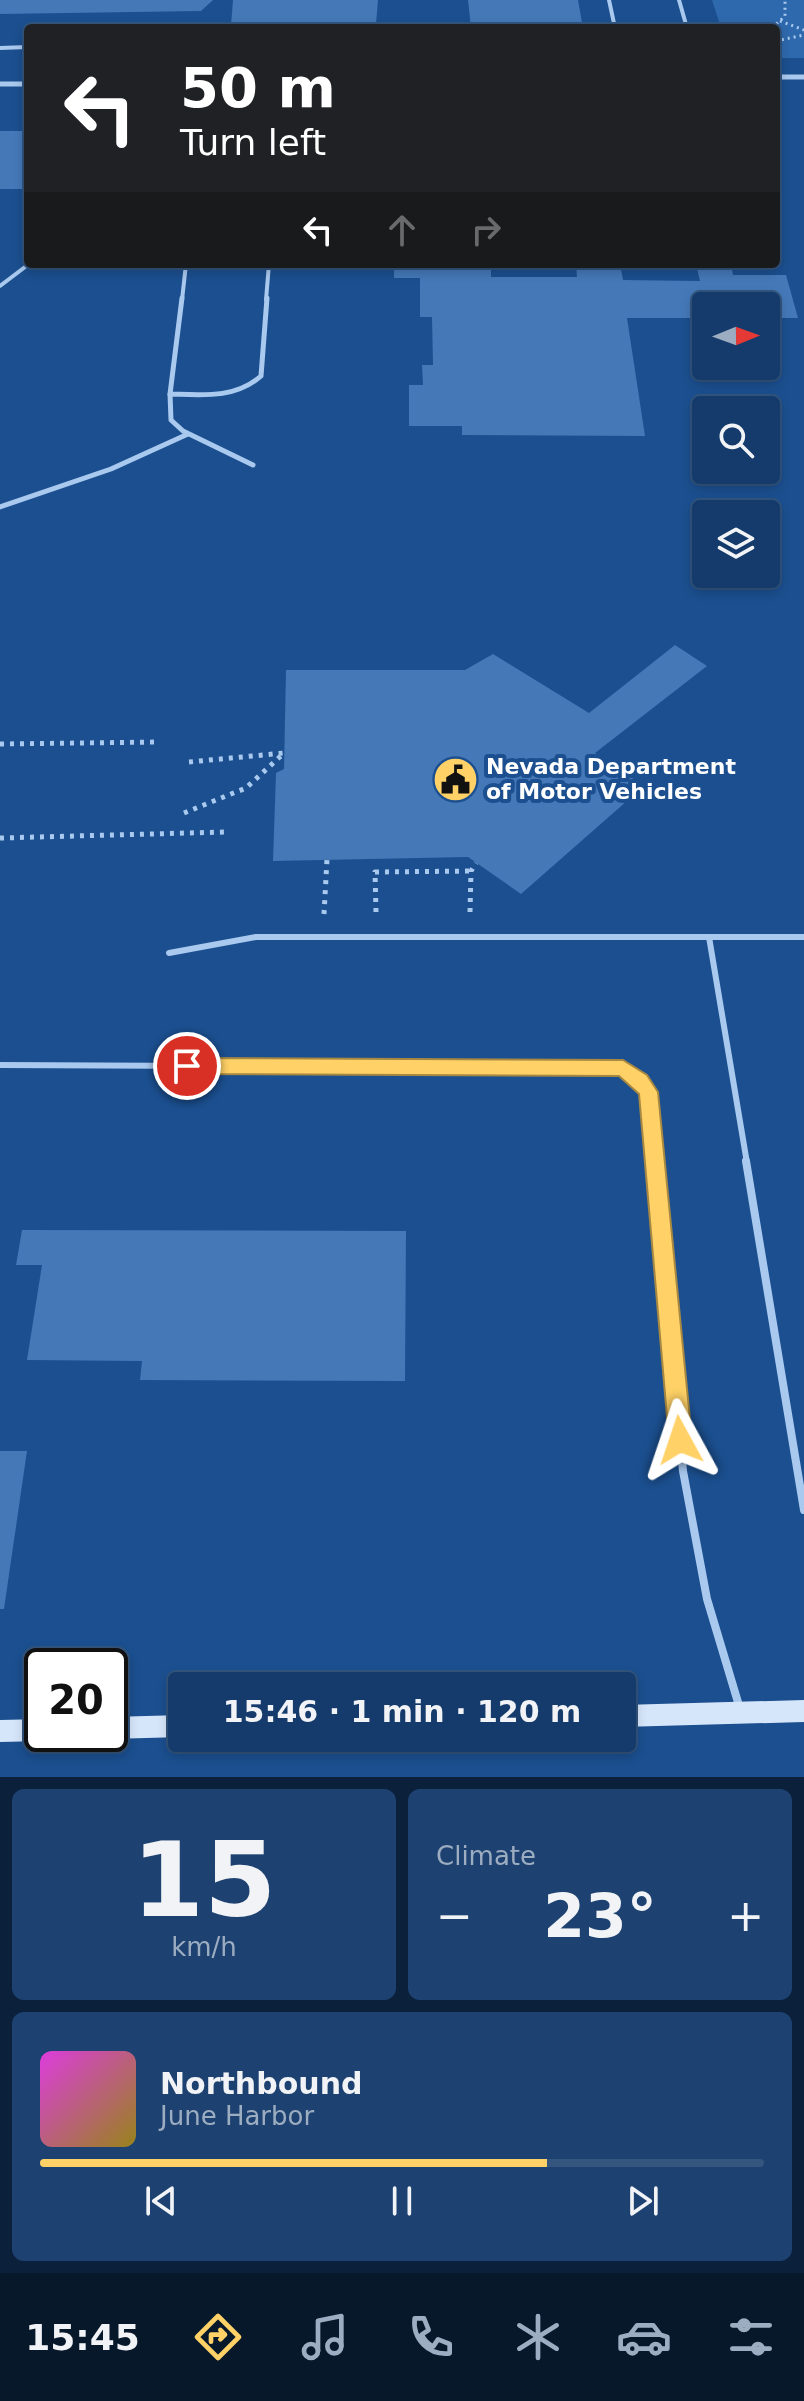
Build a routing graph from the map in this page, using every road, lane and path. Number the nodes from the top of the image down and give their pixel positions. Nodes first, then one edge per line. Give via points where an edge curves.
1 (609, 0) edge
2 (679, 0) edge
3 (785, 0) edge
4 (780, 21) junction
5 (614, 24) edge
6 (686, 24) edge
7 (777, 24) edge
8 (804, 32) edge
9 (780, 40) edge
10 (24, 47) edge
11 (0, 48) edge
12 (780, 77) edge
13 (804, 77) edge
14 (0, 84) edge
15 (24, 84) edge
16 (24, 268) edge
17 (186, 268) edge
18 (269, 268) edge
19 (0, 286) edge
20 (170, 394) junction
21 (188, 434) junction
22 (253, 465) dead end
23 (0, 507) edge
24 (160, 742) dead end
25 (0, 744) edge
26 (189, 762) dead end
27 (184, 813) dead end
28 (225, 832) dead end
29 (0, 838) edge
30 (327, 859) dead end
31 (476, 863) dead end
32 (471, 871) junction
33 (323, 937) junction
34 (376, 937) junction
35 (469, 937) junction
36 (709, 937) junction
37 (804, 937) edge
38 (169, 953) dead end
39 (0, 1065) edge
40 (804, 1510) edge
41 (804, 1711) edge
42 (741, 1713) junction
43 (636, 1716) edge
44 (168, 1726) edge
45 (128, 1728) edge
46 (24, 1730) edge
47 (0, 1731) edge

1 - 5 lane
2 - 6 lane
3 - 4 path
4 - 7 path
4 - 8 path
8 - 9 path
10 - 11 lane
12 - 13 street
14 - 15 street
16 - 19 lane
17 - 20 lane
18 - 20 lane via 261,376 250,389
20 - 21 lane via 171,420
21 - 22 lane
21 - 23 lane via 111,469
24 - 25 path
26 - 27 path via 284,753 246,788
28 - 29 path
30 - 33 path
31 - 32 path
32 - 34 path via 375,872
32 - 35 path
33 - 34 lane
33 - 38 lane via 256,937
34 - 35 lane
35 - 36 lane
36 - 37 lane
36 - 40 lane
39 - 42 lane via 623,1068 640,1081 648,1092 683,1471 707,1599
41 - 42 main road
42 - 43 main road
44 - 45 main road
46 - 47 main road

